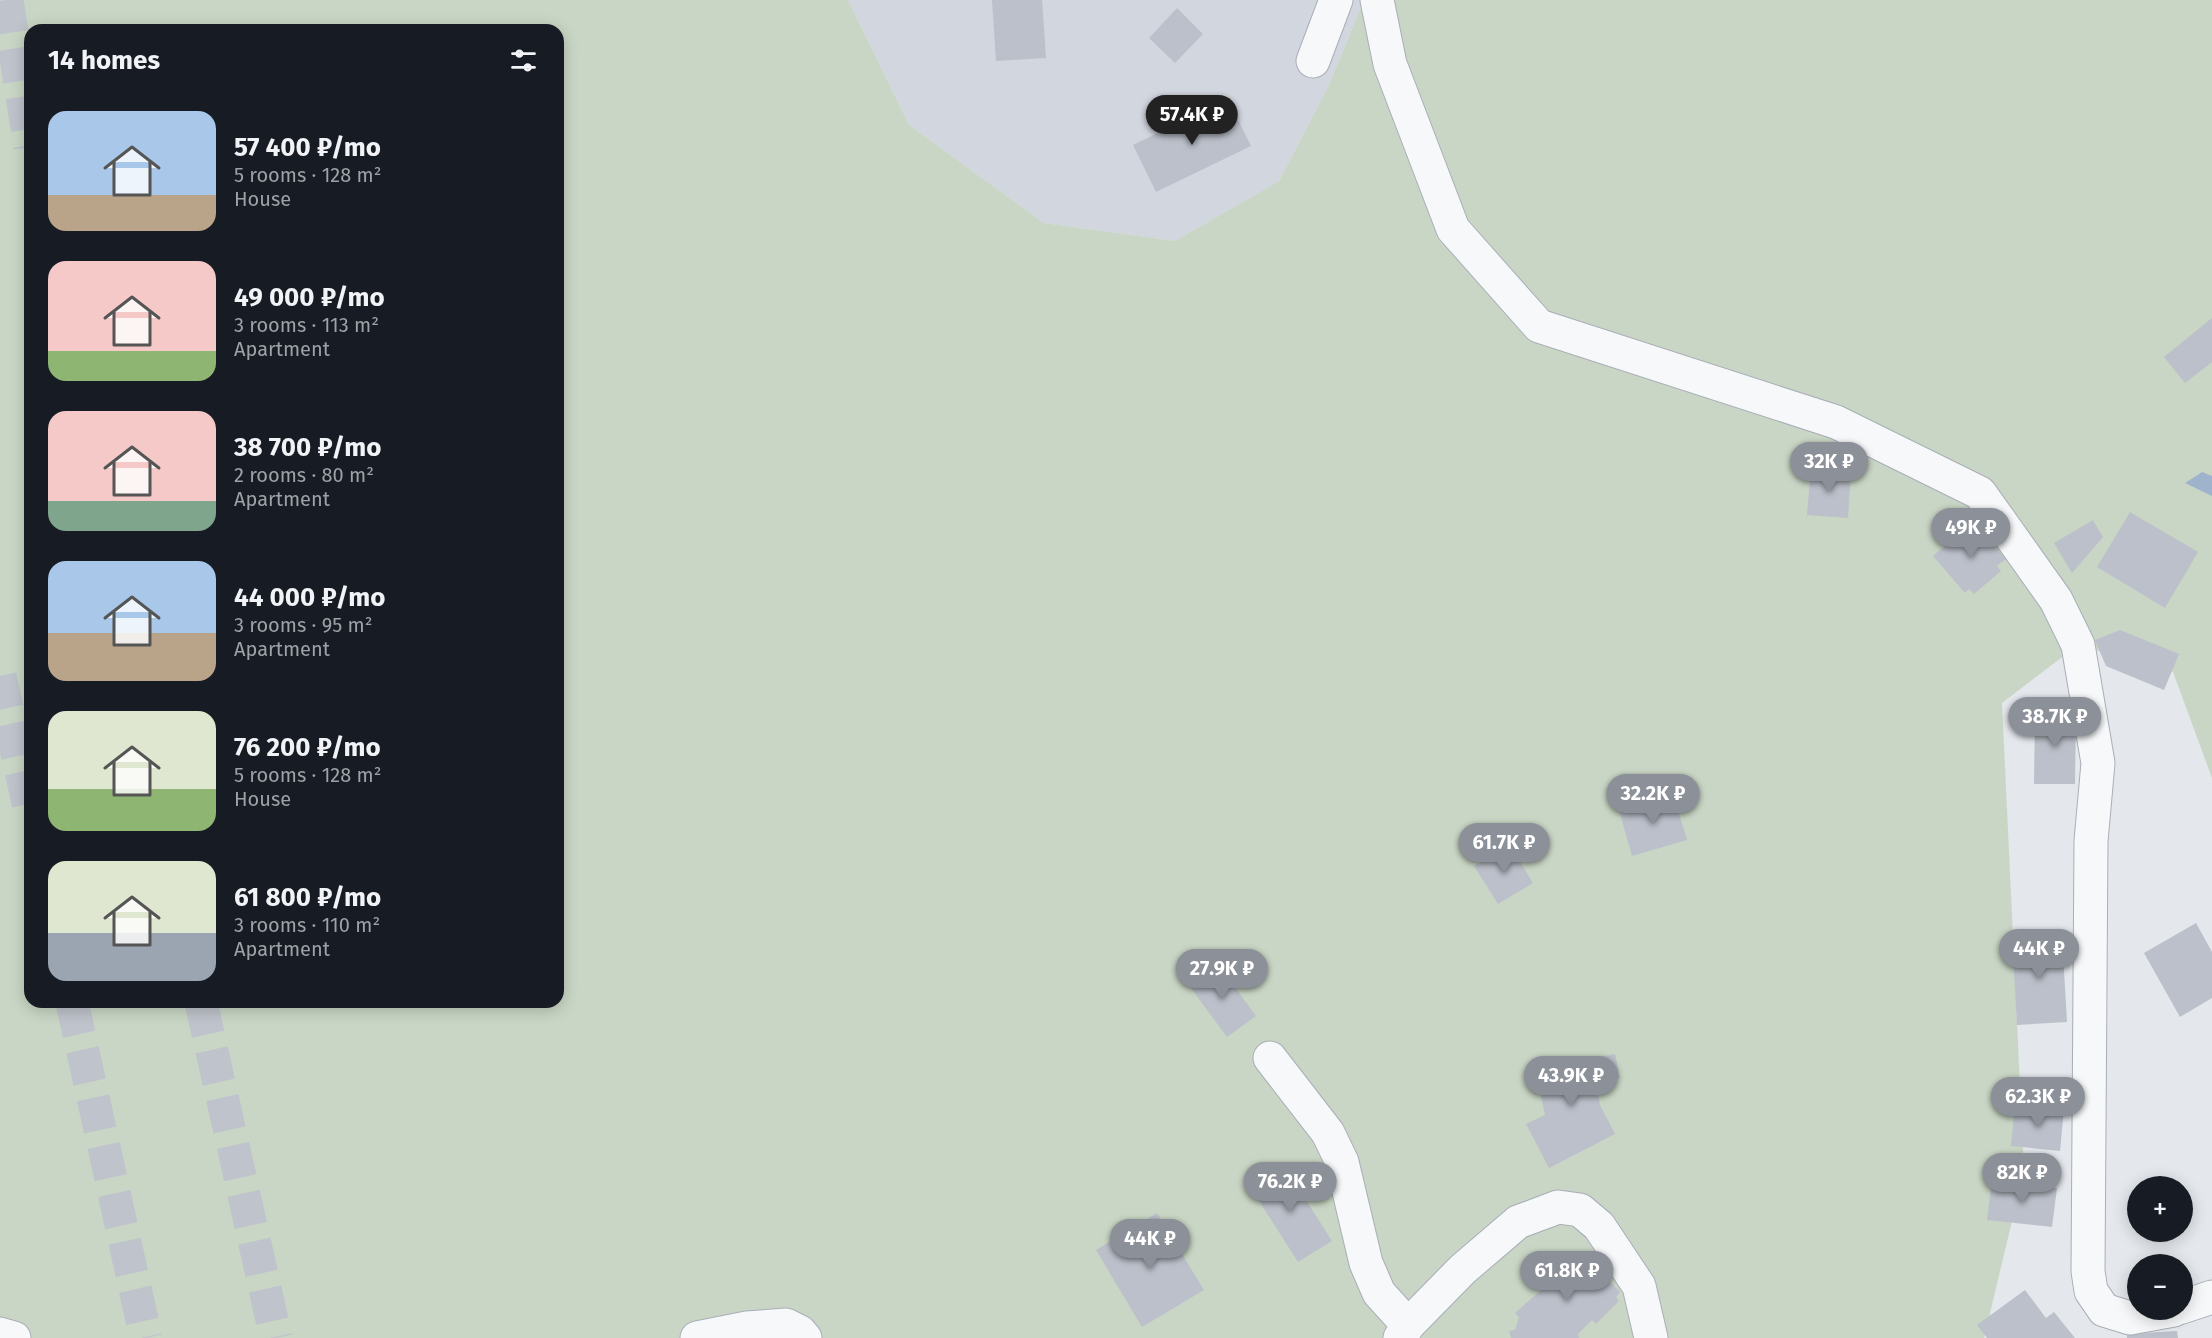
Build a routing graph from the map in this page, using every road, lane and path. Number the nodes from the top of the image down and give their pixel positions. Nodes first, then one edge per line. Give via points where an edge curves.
1 (1336, 0) edge
2 (1377, 0) edge
3 (1313, 61) dead end
4 (1270, 1058) dead end
5 (2212, 1298) edge
6 (2193, 1304) edge
7 (2127, 1317) edge
8 (1404, 1331) edge
9 (0, 1334) edge
10 (712, 1336) edge
11 (15, 1338) edge
12 (805, 1338) edge
13 (1652, 1338) edge

1 - 3 street
2 - 7 street via 1390,64 1453,229 1539,326 1836,422 1980,493 2056,600 2078,645 2098,763 2091,863 2091,1291 2104,1310
4 - 8 street via 1328,1133 1342,1162 1366,1263 1379,1293
5 - 6 street
8 - 13 street via 1463,1269 1518,1222 1558,1207 1580,1210 1599,1226 1639,1286
9 - 11 street
10 - 12 street via 786,1325

